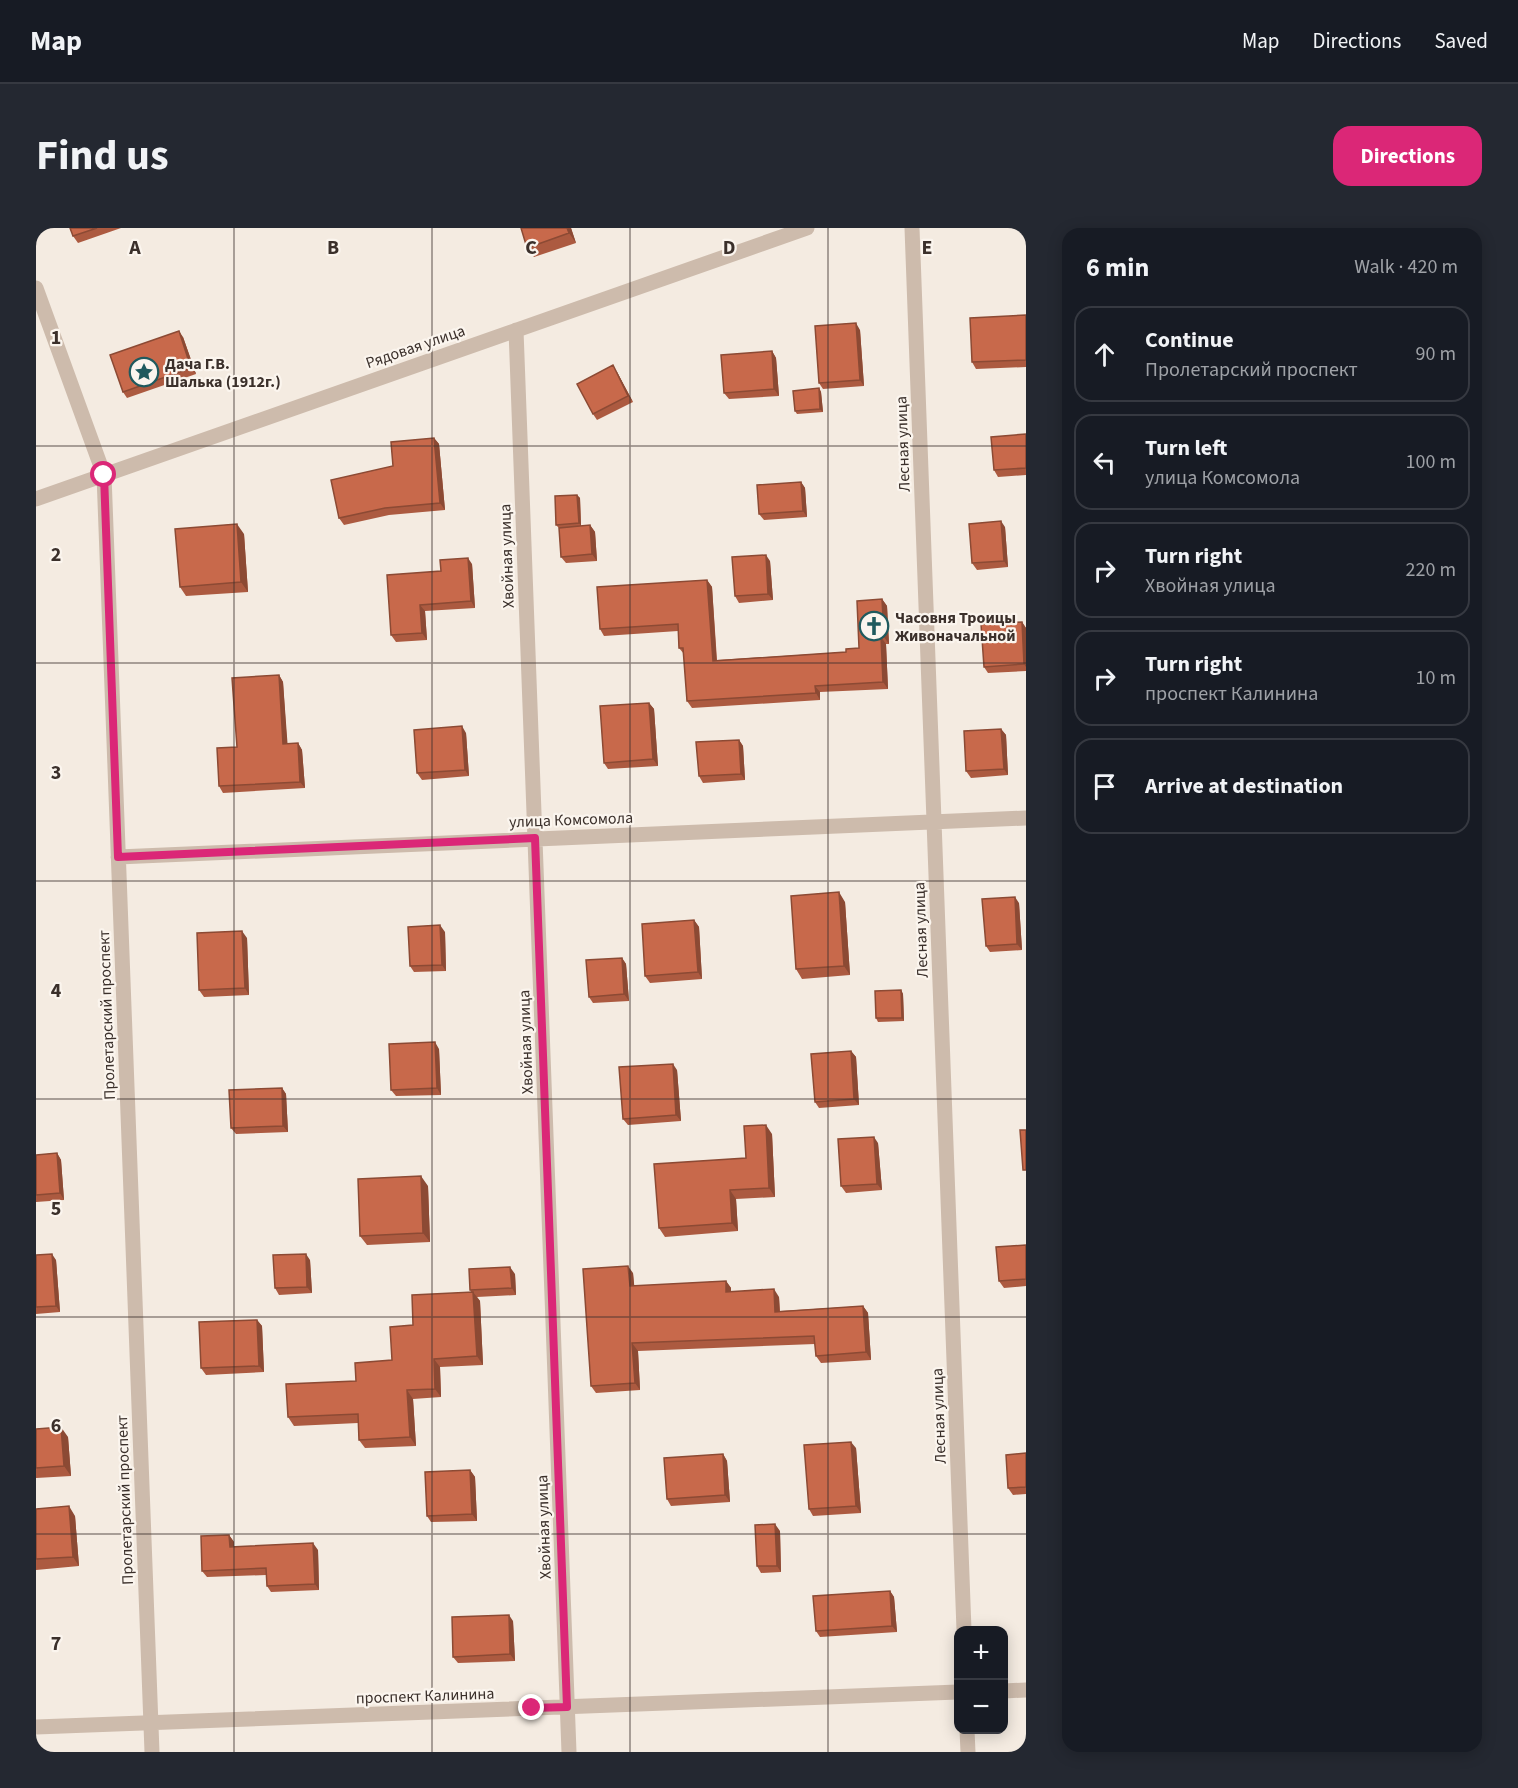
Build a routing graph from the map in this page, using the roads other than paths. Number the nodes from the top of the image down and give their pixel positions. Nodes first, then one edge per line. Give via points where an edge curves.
1 (807, 228) edge
2 (912, 228) edge
3 (36, 288) edge
4 (516, 330) junction
5 (104, 475) junction
6 (36, 499) edge
7 (1026, 818) edge
8 (934, 822) junction
9 (535, 838) junction
10 (118, 857) junction
11 (964, 1626) edge
12 (1026, 1690) edge
13 (1008, 1691) edge
14 (954, 1692) edge
15 (567, 1707) junction
16 (151, 1723) junction
17 (36, 1727) edge
18 (967, 1734) edge
19 (152, 1752) edge
20 (569, 1752) edge
21 (968, 1752) edge

1 - 4 street, Рядовая улица
2 - 8 street, Лесная улица
3 - 5 street, Пролетарский проспект
4 - 5 street, Рядовая улица
4 - 9 street, Хвойная улица
5 - 6 street, Рядовая улица
5 - 10 street, Пролетарский проспект
7 - 8 street, улица Комсомола
8 - 9 street, улица Комсомола
8 - 11 street, Лесная улица
9 - 10 street, улица Комсомола
9 - 15 street, Хвойная улица
10 - 16 street, Пролетарский проспект
12 - 13 street
14 - 15 street, проспект Калинина
15 - 16 street, проспект Калинина
15 - 20 street, Хвойная улица
16 - 17 street, проспект Калинина
16 - 19 street, Пролетарский проспект
18 - 21 street

